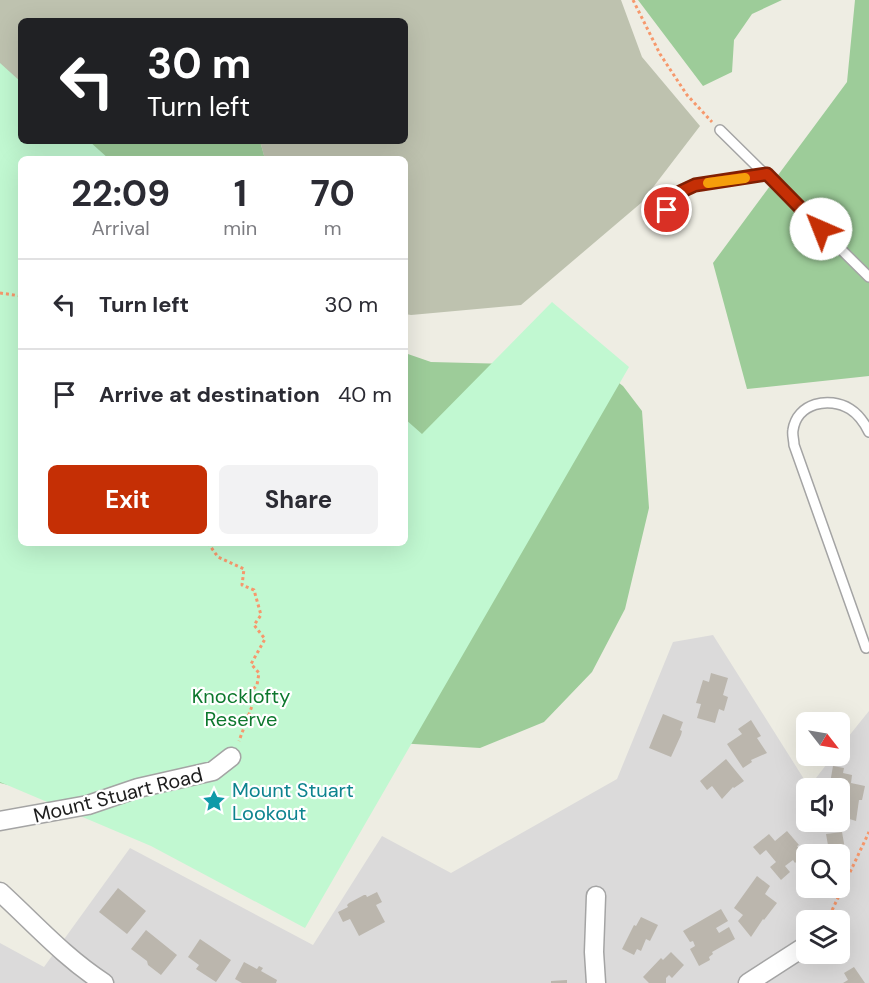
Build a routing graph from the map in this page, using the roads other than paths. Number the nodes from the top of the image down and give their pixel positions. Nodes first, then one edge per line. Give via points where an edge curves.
1 (720, 130) road end
2 (767, 174) junction
3 (667, 210) dead end
4 (869, 277) edge
5 (869, 432) edge
6 (866, 648) dead end
7 (231, 757) dead end
8 (0, 821) edge
9 (0, 892) edge
10 (596, 896) dead end
11 (796, 952) edge
12 (104, 983) edge
13 (596, 983) edge
14 (748, 983) edge

1 - 2 lane
2 - 3 lane via 695,185 680,192
2 - 4 lane
5 - 6 lane via 852,410 837,403 820,402 808,406 797,417 793,431 794,445
7 - 8 street, Mount Stuart Road via 213,771 138,788 88,805
9 - 12 street via 49,941
10 - 13 street
11 - 14 street

